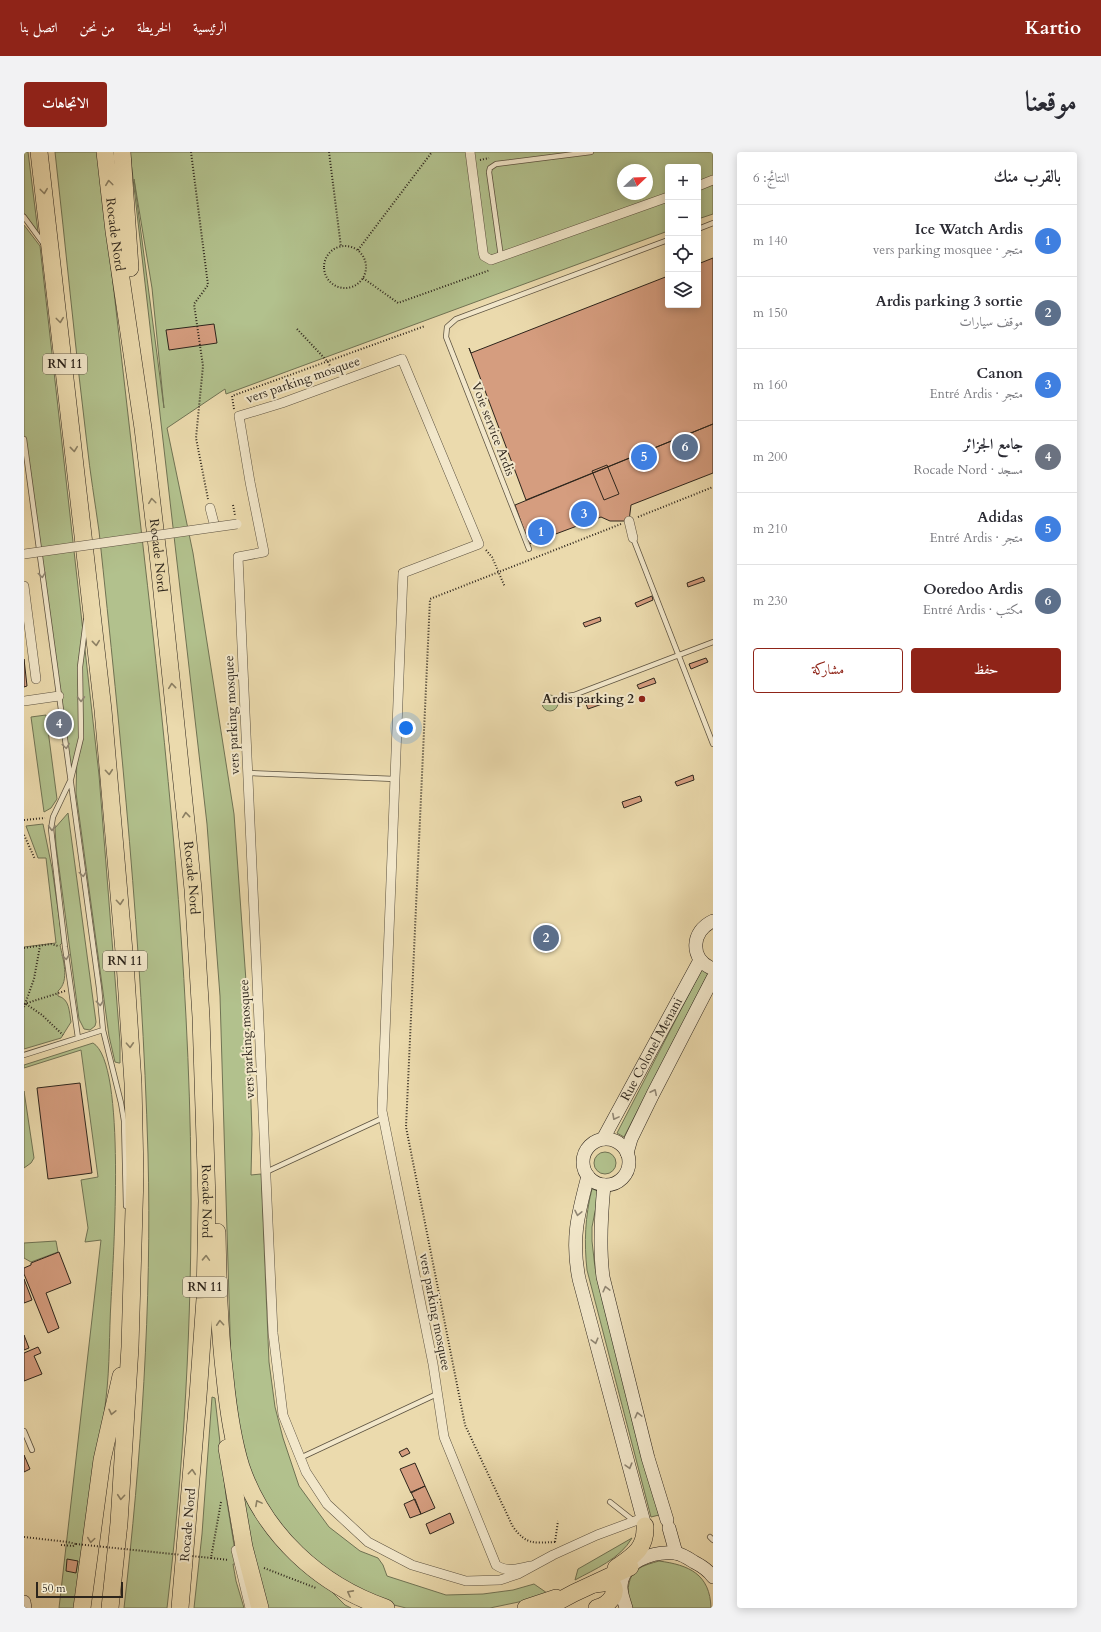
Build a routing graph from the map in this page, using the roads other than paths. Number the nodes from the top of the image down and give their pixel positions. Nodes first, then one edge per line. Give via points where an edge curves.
1 (39, 152) edge
2 (105, 152) edge
3 (122, 152) edge
4 (470, 152) edge
5 (591, 152) edge
6 (713, 180) edge
7 (701, 185) edge
8 (665, 198) edge
9 (24, 217) edge
10 (713, 223) edge
11 (701, 228) edge
12 (665, 241) edge
13 (52, 254) junction
14 (501, 257) junction
15 (24, 439) edge
16 (145, 444) junction
17 (210, 508) road end
18 (629, 521) road end
19 (236, 524) dead end
20 (215, 527) junction
21 (633, 538) joint
22 (528, 549) dead end
23 (24, 554) edge
24 (89, 576) junction
25 (24, 586) edge
26 (713, 642) edge
27 (678, 655) junction
28 (36, 679) dead end
29 (59, 696) junction
30 (567, 696) dead end
31 (24, 701) edge
32 (713, 744) edge
33 (248, 773) junction
34 (71, 779) junction
35 (395, 779) junction
36 (56, 812) junction
37 (49, 816) road end
38 (193, 889) junction
39 (713, 921) edge
40 (700, 960) junction
41 (713, 969) edge
42 (713, 978) edge
43 (103, 1030) junction
44 (78, 1038) junction
45 (24, 1055) edge
46 (383, 1118) junction
47 (603, 1139) junction
48 (628, 1153) junction
49 (266, 1172) junction
50 (588, 1176) junction
51 (604, 1185) junction
52 (127, 1211) dead end
53 (127, 1217) dead end
54 (134, 1242) junction
55 (130, 1347) junction
56 (221, 1348) junction
57 (437, 1394) junction
58 (24, 1431) edge
59 (32, 1450) dead end
60 (300, 1458) junction
61 (610, 1502) dead end
62 (642, 1525) junction
63 (653, 1554) junction
64 (676, 1554) junction
65 (240, 1558) junction
66 (531, 1566) junction
67 (630, 1567) junction
68 (713, 1577) edge
69 (590, 1585) junction
70 (574, 1593) junction
71 (24, 1602) edge
72 (26, 1608) edge
73 (82, 1608) edge
74 (110, 1608) edge
75 (180, 1608) edge
76 (250, 1608) edge
77 (260, 1608) edge
78 (386, 1608) edge
79 (526, 1608) edge
80 (546, 1608) edge
81 (598, 1608) edge
82 (626, 1608) edge

1 -> 13 highway, RN 11
16 -> 2 highway, Rocade Nord / RN 11
3 - 16 highway, RN 11 via 130,264 143,378
4 - 14 street via 484,256 491,260
5 - 14 lane via 496,164 490,168 488,172
6 - 7 street
8 - 14 street
9 - 13 lane
10 - 11 lane
12 - 22 lane, Voie service Ardis via 456,319 447,327 446,337
13 -> 24 highway, RN 11
15 -> 29 lane
38 -> 16 highway, Rocade Nord / RN 11
17 - 20 street
18 - 21 street
19 - 20 street, bridge
20 - 23 street, bridge
21 - 27 lane
24 -> 34 lane via 80,667 81,738
24 -> 54 highway, RN 11 via 126,963 135,1135
25 - 28 street
26 - 27 lane
27 - 30 lane
27 - 32 lane
29 - 31 street
29 -> 34 lane
33 - 35 lane
33 - 35 street, vers parking mosquee via 238,557 264,552 239,416 282,403 402,358 479,544 403,574
33 - 49 street, vers parking mosquee
34 - 36 lane
34 -> 43 lane
35 - 46 street, vers parking mosquee
36 - 37 lane
36 -> 44 lane via 51,829
56 -> 38 highway via 216,1131 210,1030 202,934
75 -> 38 highway, Rocade Nord / RN 11 via 203,1321 208,1200
39 - 40 street via 706,924 696,941 696,951
40 - 41 street
40 -> 47 street, Rue Colonel Menani
48 -> 42 street, Rue Colonel Menani via 631,1139
43 - 44 lane
43 - 52 lane via 124,1121
44 - 45 lane
46 - 49 lane
46 - 57 street, vers parking mosquee
47 - 48 street via 618,1142
47 - 50 street via 586,1151 583,1160
48 - 51 street via 628,1169 625,1174 620,1180
49 - 60 street, vers parking mosquee via 273,1333 283,1415
50 - 51 street
50 -> 62 street via 576,1224 576,1262
64 -> 51 street via 648,1458 603,1277 600,1235
53 - 54 lane
54 - 55 highway, RN 11
55 -> 73 highway via 114,1403 102,1460
55 -> 74 highway, RN 11 via 119,1523
56 - 65 highway via 223,1423 233,1485
78 -> 56 highway via 338,1586 308,1564 282,1539 266,1518 242,1468 231,1424
57 - 60 lane
57 - 66 street, vers parking mosquee via 444,1438 496,1566 509,1570
58 - 59 lane
60 - 66 street, vers parking mosquee via 327,1504 368,1542 412,1565 466,1581 500,1580
61 - 62 lane
62 - 63 street
62 - 66 street, vers parking mosquee via 553,1555
62 - 69 highway via 645,1539 642,1546 635,1554
63 - 64 street
63 - 67 street
64 - 68 street via 701,1565
65 - 76 street
65 - 77 highway
67 - 69 highway
67 - 82 street via 621,1586
69 - 70 highway
69 - 81 highway via 610,1582 614,1588 611,1599
70 - 79 highway
70 - 80 highway
71 - 72 street

